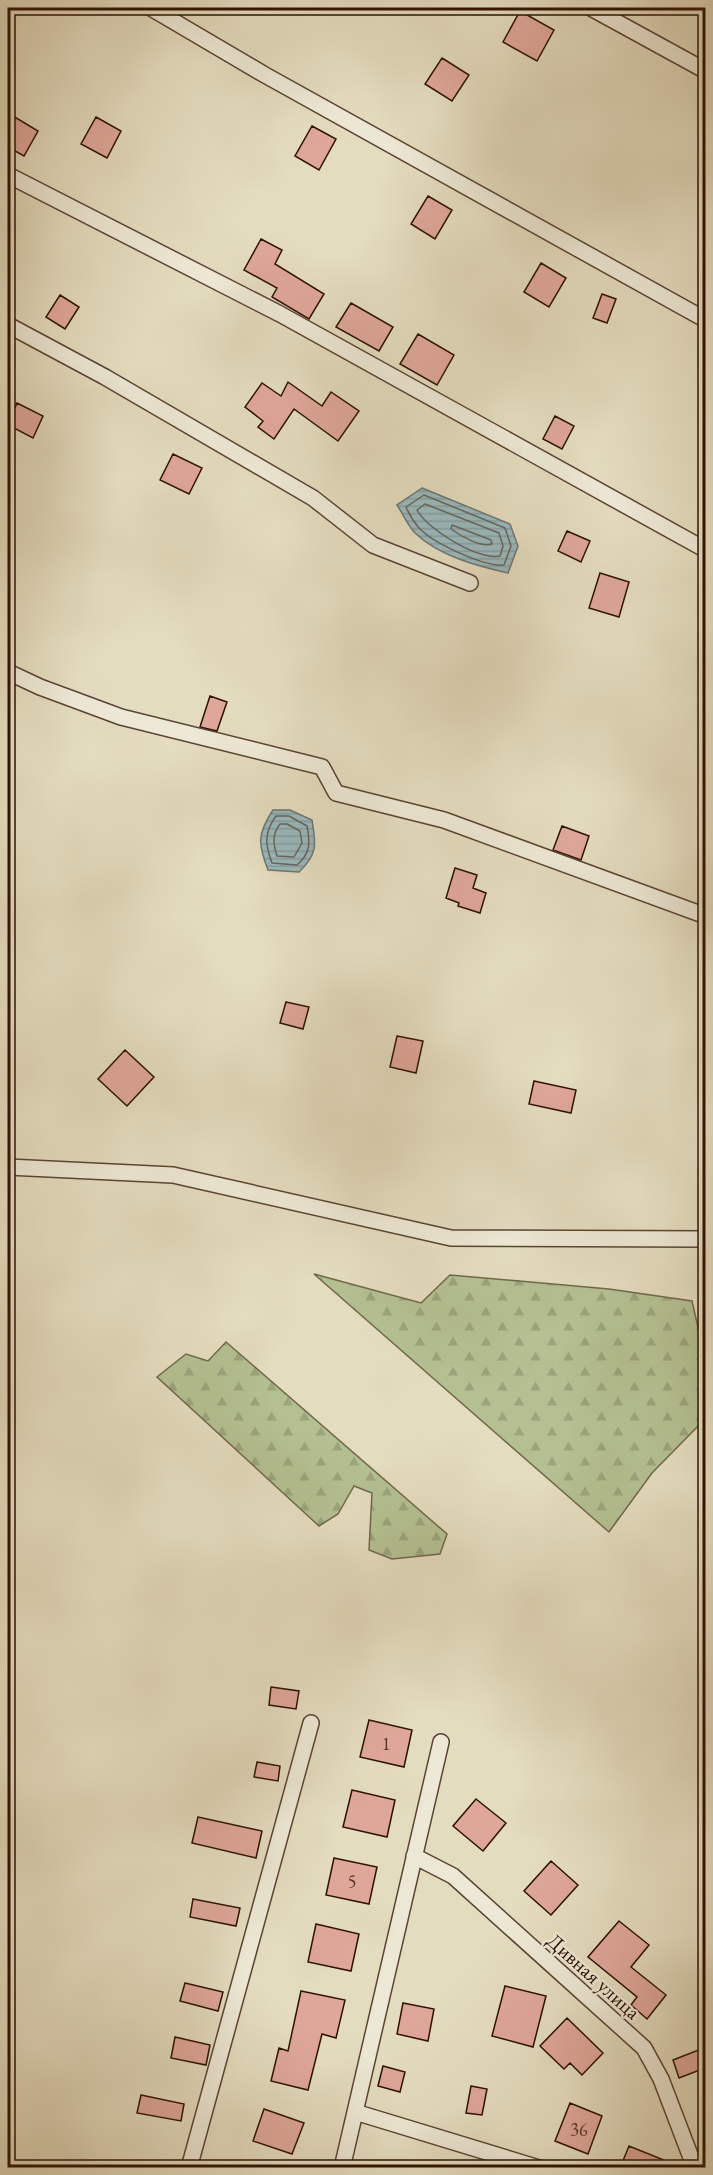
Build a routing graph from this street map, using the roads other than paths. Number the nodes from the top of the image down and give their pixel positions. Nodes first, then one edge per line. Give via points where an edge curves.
1 (151, 8) edge
2 (591, 8) edge
3 (705, 71) edge
4 (8, 176) edge
5 (705, 320) edge
6 (8, 325) edge
7 (705, 550) edge
8 (470, 583) dead end
9 (8, 672) edge
10 (705, 916) edge
11 (8, 1167) edge
12 (705, 1239) edge
13 (311, 1723) dead end
14 (441, 1742) dead end
15 (414, 1856) junction
16 (355, 2112) junction
17 (189, 2168) edge
18 (342, 2168) edge
19 (539, 2168) edge
20 (695, 2168) edge

1 - 5 street
2 - 3 street
4 - 7 street via 280,314
6 - 8 street via 313,498 373,545
9 - 10 street via 121,717 317,765 322,767 336,793 444,820
11 - 12 street via 172,1175 451,1238
13 - 17 street
14 - 15 street
15 - 16 street
15 - 20 street, Дивная улица via 453,1876 644,2048 661,2079
16 - 18 street
16 - 19 street

